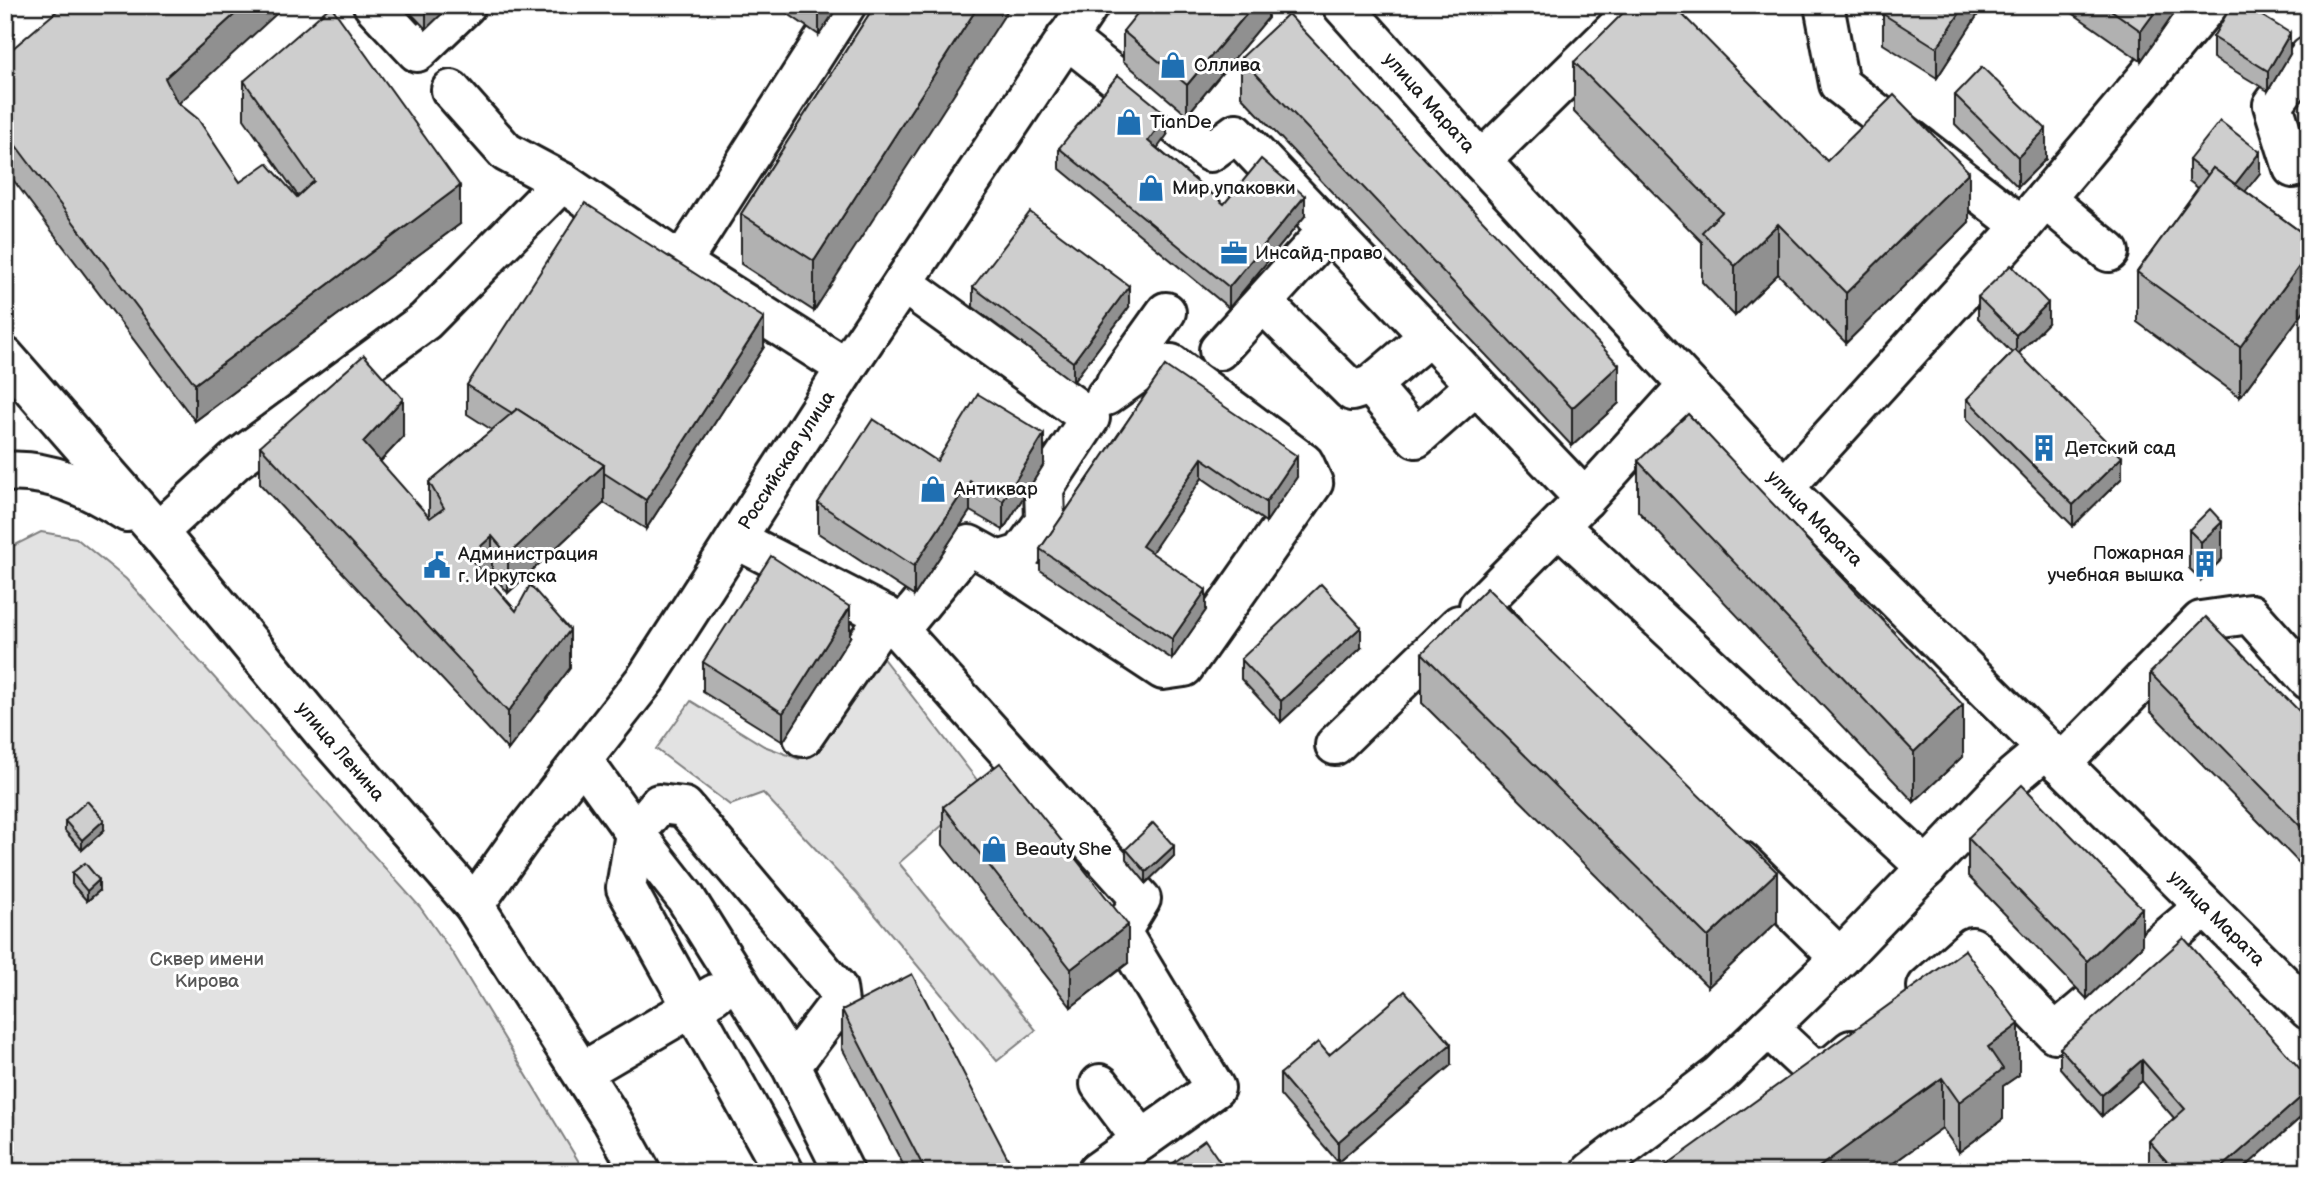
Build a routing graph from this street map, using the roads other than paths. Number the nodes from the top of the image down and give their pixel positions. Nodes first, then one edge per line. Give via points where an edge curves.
1 (373, 5) edge
2 (466, 5) edge
3 (846, 5) edge
4 (1089, 5) edge
5 (1342, 5) edge
6 (1640, 5) edge
7 (1824, 5) edge
8 (2208, 5) edge
9 (1066, 37) junction
10 (2309, 56) edge
11 (451, 90) dead end
12 (1210, 152) junction
13 (1481, 161) junction
14 (2293, 168) dead end
15 (1184, 180) edge
16 (562, 182) junction
17 (2034, 213) junction
18 (1329, 229) junction
19 (2109, 252) dead end
20 (681, 263) junction
21 (903, 283) junction
22 (1263, 303) junction
23 (1166, 312) dead end
24 (1429, 336) junction
25 (1219, 350) dead end
26 (5, 357) edge
27 (846, 368) junction
28 (1371, 385) junction
29 (1476, 385) junction
30 (1688, 386) junction
31 (1098, 407) junction
32 (5, 472) edge
33 (1784, 488) junction
34 (1585, 499) junction
35 (1559, 526) junction
36 (158, 532) junction
37 (736, 539) junction
38 (998, 561) junction
39 (1479, 606) junction
40 (893, 623) junction
41 (1529, 655) edge
42 (2309, 680) edge
43 (803, 737) dead end
44 (1335, 745) dead end
45 (2053, 756) junction
46 (583, 761) junction
47 (635, 833) junction
48 (1719, 840) edge
49 (1927, 867) junction
50 (474, 905) junction
51 (2204, 907) junction
52 (1840, 958) junction
53 (738, 981) junction
54 (2302, 989) edge
55 (693, 1007) junction
56 (1768, 1028) junction
57 (791, 1066) junction
58 (582, 1072) junction
59 (1100, 1084) dead end
60 (1142, 1140) junction
61 (641, 1172) edge
62 (784, 1172) edge
63 (844, 1172) edge
64 (1097, 1172) edge
65 (1591, 1172) edge

1 - 2 street via 416,52
3 - 20 street
4 - 9 street, Российская улица
5 - 13 street, улица Марата
6 - 13 street
7 - 17 street via 1839,84
8 - 17 street
9 - 12 street
9 - 21 street, Российская улица
10 - 14 street via 2273,105
11 - 16 street via 506,152
12 - 15 street
12 - 18 street via 1236,133
13 - 30 street, улица Марата
16 - 20 street
16 - 36 street via 425,321 236,461
17 - 19 street
17 - 33 street
18 - 22 street
18 - 24 street
20 - 27 street
21 - 27 street, Российская улица
21 - 31 street
22 - 25 street
22 - 28 street via 1352,391
23 - 31 street
24 - 28 street
24 - 29 street
26 - 36 street, улица Ленина
27 - 37 street, Российская улица
28 - 29 street via 1416,438
29 - 34 street
30 - 33 street, улица Марата
30 - 34 street
31 - 38 street via 1044,488 1045,521 1021,554
31 - 38 street via 1147,367 1171,364 1304,463 1313,483 1184,667 1163,670
32 - 36 street via 24,470 89,488
33 - 45 street, улица Марата
34 - 35 street
35 - 39 street
35 - 49 street
36 - 50 street, улица Ленина
37 - 40 street
37 - 46 street, Российская улица via 647,677
38 - 40 street via 970,545
39 - 41 street
39 - 44 street
40 - 43 street
40 - 60 street via 1141,899 1121,932 1215,1087
42 - 45 street via 2250,614 2201,621
45 - 49 street via 2015,775
45 - 51 street, улица Марата
46 - 47 street
46 - 50 street, Российская улица
47 - 53 street via 685,897
47 - 55 street via 626,888
47 - 57 street via 659,804 684,807 837,988 839,1003
48 - 52 street
49 - 52 street
50 - 58 street, улица Ленина
51 - 54 street, улица Марата
51 - 56 street via 2055,1033 1972,947 1832,1066 1812,1069
52 - 56 street
53 - 55 street
53 - 57 street
55 - 58 street
55 - 62 street
56 - 65 street via 1719,1075
57 - 63 street
58 - 61 street, улица Ленина
59 - 60 street
60 - 64 street

